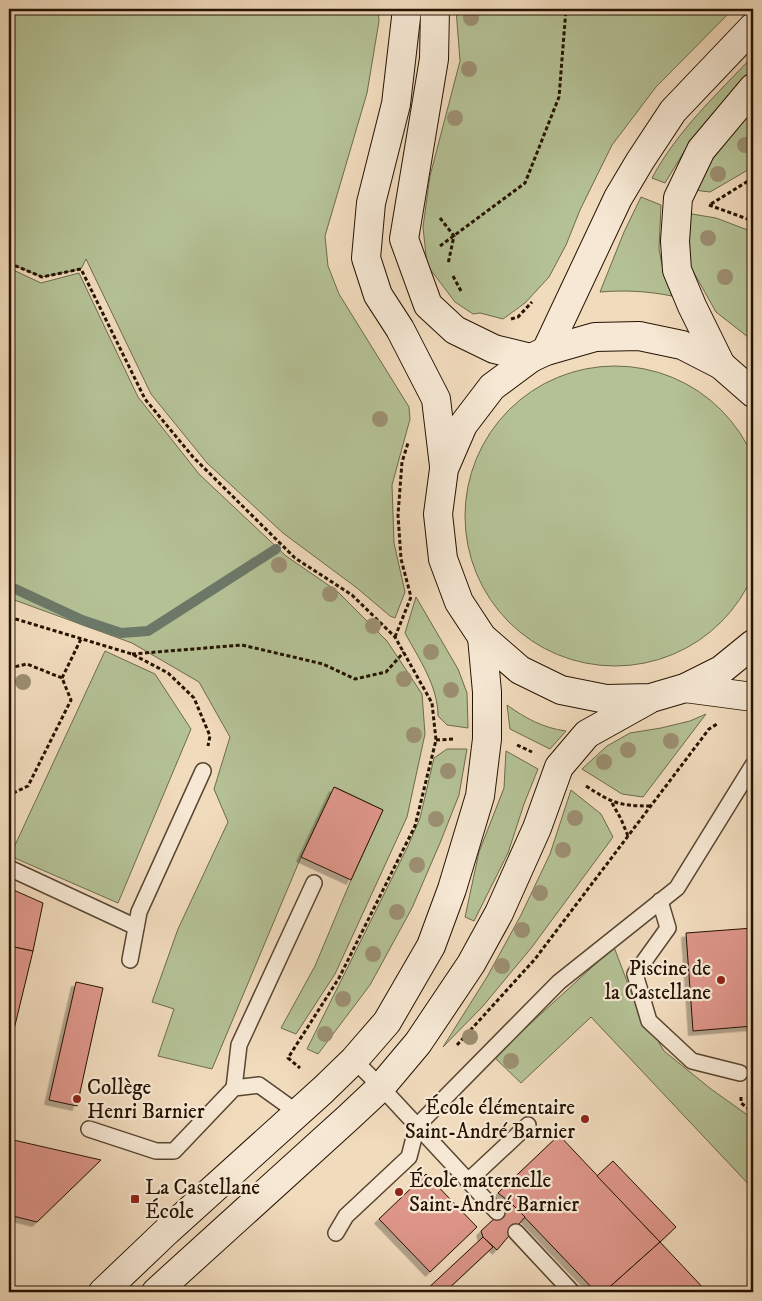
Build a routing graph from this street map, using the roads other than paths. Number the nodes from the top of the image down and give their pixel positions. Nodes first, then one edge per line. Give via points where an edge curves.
1 (407, 9) edge
2 (435, 9) edge
3 (753, 27) edge
4 (753, 88) edge
5 (538, 355) junction
6 (721, 365) junction
7 (753, 393) edge
8 (444, 469) junction
9 (482, 637) junction
10 (753, 644) edge
11 (685, 688) junction
12 (753, 696) edge
13 (651, 698) junction
14 (753, 765) edge
15 (203, 771) road end
16 (9, 868) edge
17 (314, 883) dead end
18 (660, 901) junction
19 (136, 927) junction
20 (130, 960) dead end
21 (354, 1060) junction
22 (740, 1073) dead end
23 (381, 1087) junction
24 (234, 1088) junction
25 (298, 1113) junction
26 (417, 1126) junction
27 (528, 1126) dead end
28 (89, 1129) dead end
29 (468, 1181) junction
30 (497, 1212) dead end
31 (516, 1232) dead end
32 (336, 1233) dead end
33 (103, 1292) edge
34 (156, 1292) edge
35 (572, 1292) edge

1 - 8 main road via 396,104 370,203 366,258 378,295 436,399
2 - 5 main road via 434,59 404,239 412,266 428,305 456,330 494,349
3 - 5 main road via 673,111 640,161
4 - 6 main road via 700,150 678,198 677,270
5 - 6 main road via 595,337 639,336 682,345
5 - 8 main road via 486,394 463,425
6 - 7 main road
8 - 9 main road via 438,514 442,559 459,602
9 - 13 main road via 520,670 561,690 606,700
9 - 21 main road via 487,739 480,796 452,889 431,946 388,1022
10 - 11 main road via 721,670
11 - 12 main road
11 - 13 main road
13 - 23 main road via 587,734 559,767 537,828 499,913 471,964 418,1043
14 - 18 lane via 677,888
15 - 19 lane via 139,912
16 - 19 lane
17 - 24 lane via 239,1045
18 - 22 lane via 668,928 634,974 649,1020 692,1061
18 - 26 lane via 559,982
19 - 20 lane
21 - 23 lane
21 - 25 main road
23 - 26 lane
23 - 34 main road
24 - 25 lane via 259,1085
24 - 28 lane via 174,1151 156,1151
25 - 33 main road
26 - 29 lane
26 - 32 lane via 409,1157 346,1216
27 - 29 lane
29 - 30 lane
31 - 35 lane

